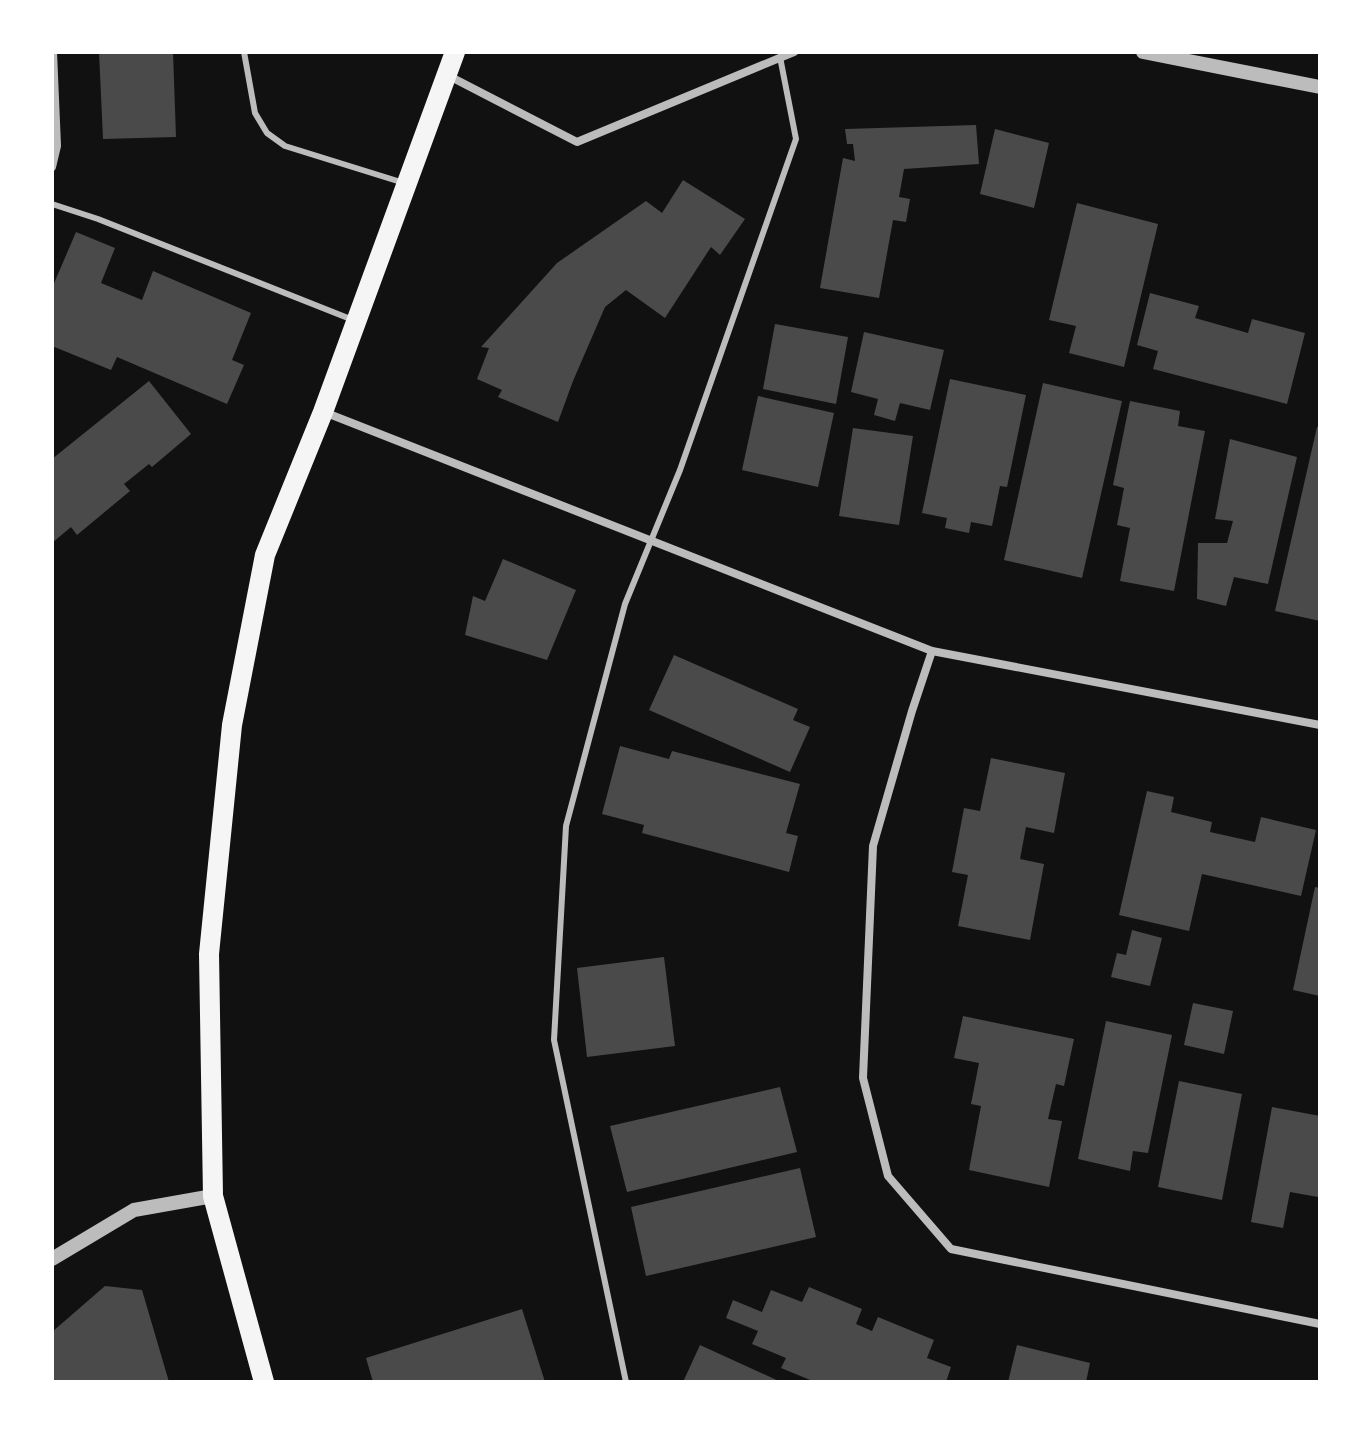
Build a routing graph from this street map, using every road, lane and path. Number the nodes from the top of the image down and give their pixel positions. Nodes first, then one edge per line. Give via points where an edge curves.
1 (53, 52) edge
2 (244, 52) edge
3 (455, 52) edge
4 (794, 52) edge
5 (1143, 52) edge
6 (780, 57) junction
7 (448, 76) junction
8 (1320, 87) edge
9 (55, 145) edge
10 (52, 167) edge
11 (408, 184) junction
12 (52, 204) edge
13 (356, 322) junction
14 (323, 412) junction
15 (651, 540) junction
16 (932, 651) junction
17 (1320, 725) edge
18 (213, 1196) junction
19 (52, 1259) edge
20 (1320, 1324) edge
21 (264, 1382) edge
22 (626, 1382) edge

1 - 9 street
2 - 11 lane via 255,113 267,133 285,146
3 - 7 main road
4 - 6 street
5 - 8 street
6 - 7 street via 577,142
6 - 15 lane via 796,139
7 - 11 main road
9 - 10 street
11 - 13 main road
12 - 13 lane
13 - 14 main road
14 - 15 street
14 - 18 main road via 265,555 232,725 209,954
15 - 16 street
15 - 22 lane via 625,604 566,826 554,1040
16 - 17 street
16 - 20 street via 873,846 863,1078 888,1176 951,1249
18 - 19 street via 134,1210
18 - 21 main road

